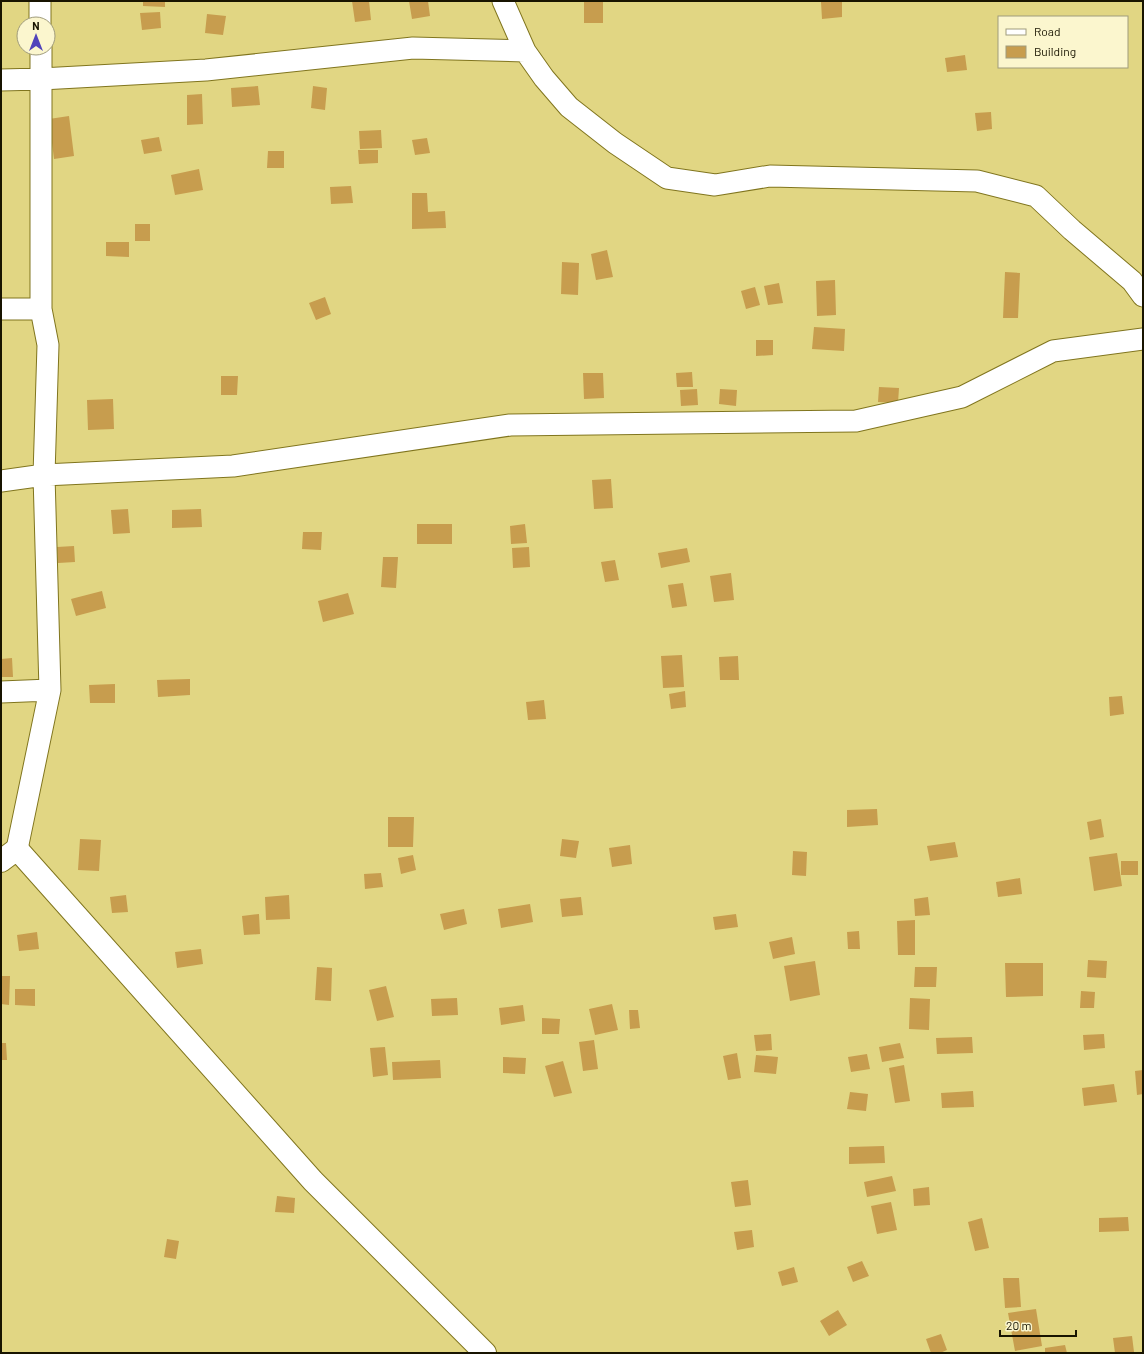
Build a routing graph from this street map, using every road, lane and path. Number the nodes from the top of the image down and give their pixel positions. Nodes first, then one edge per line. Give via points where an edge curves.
1 (40, 1) edge
2 (503, 1) edge
3 (40, 16) edge
4 (525, 51) junction
5 (40, 56) edge
6 (41, 79) junction
7 (1, 80) edge
8 (1143, 296) edge
9 (1, 309) edge
10 (41, 309) junction
11 (1143, 339) edge
12 (44, 475) junction
13 (1, 481) edge
14 (50, 690) junction
15 (1, 692) edge
16 (9, 855) edge
17 (485, 1353) edge

1 - 3 street
2 - 4 street
4 - 6 street via 413,48 206,70
4 - 8 street via 544,78 570,107 615,143 668,178 715,185 770,176 977,181 1036,196 1132,281
5 - 6 street
6 - 7 street
6 - 10 street
9 - 10 street
10 - 12 street via 48,345
11 - 12 street via 1052,351 962,397 856,421 510,425 233,466
12 - 13 street
12 - 14 street
14 - 15 street
14 - 16 street
16 - 17 street via 313,1181

